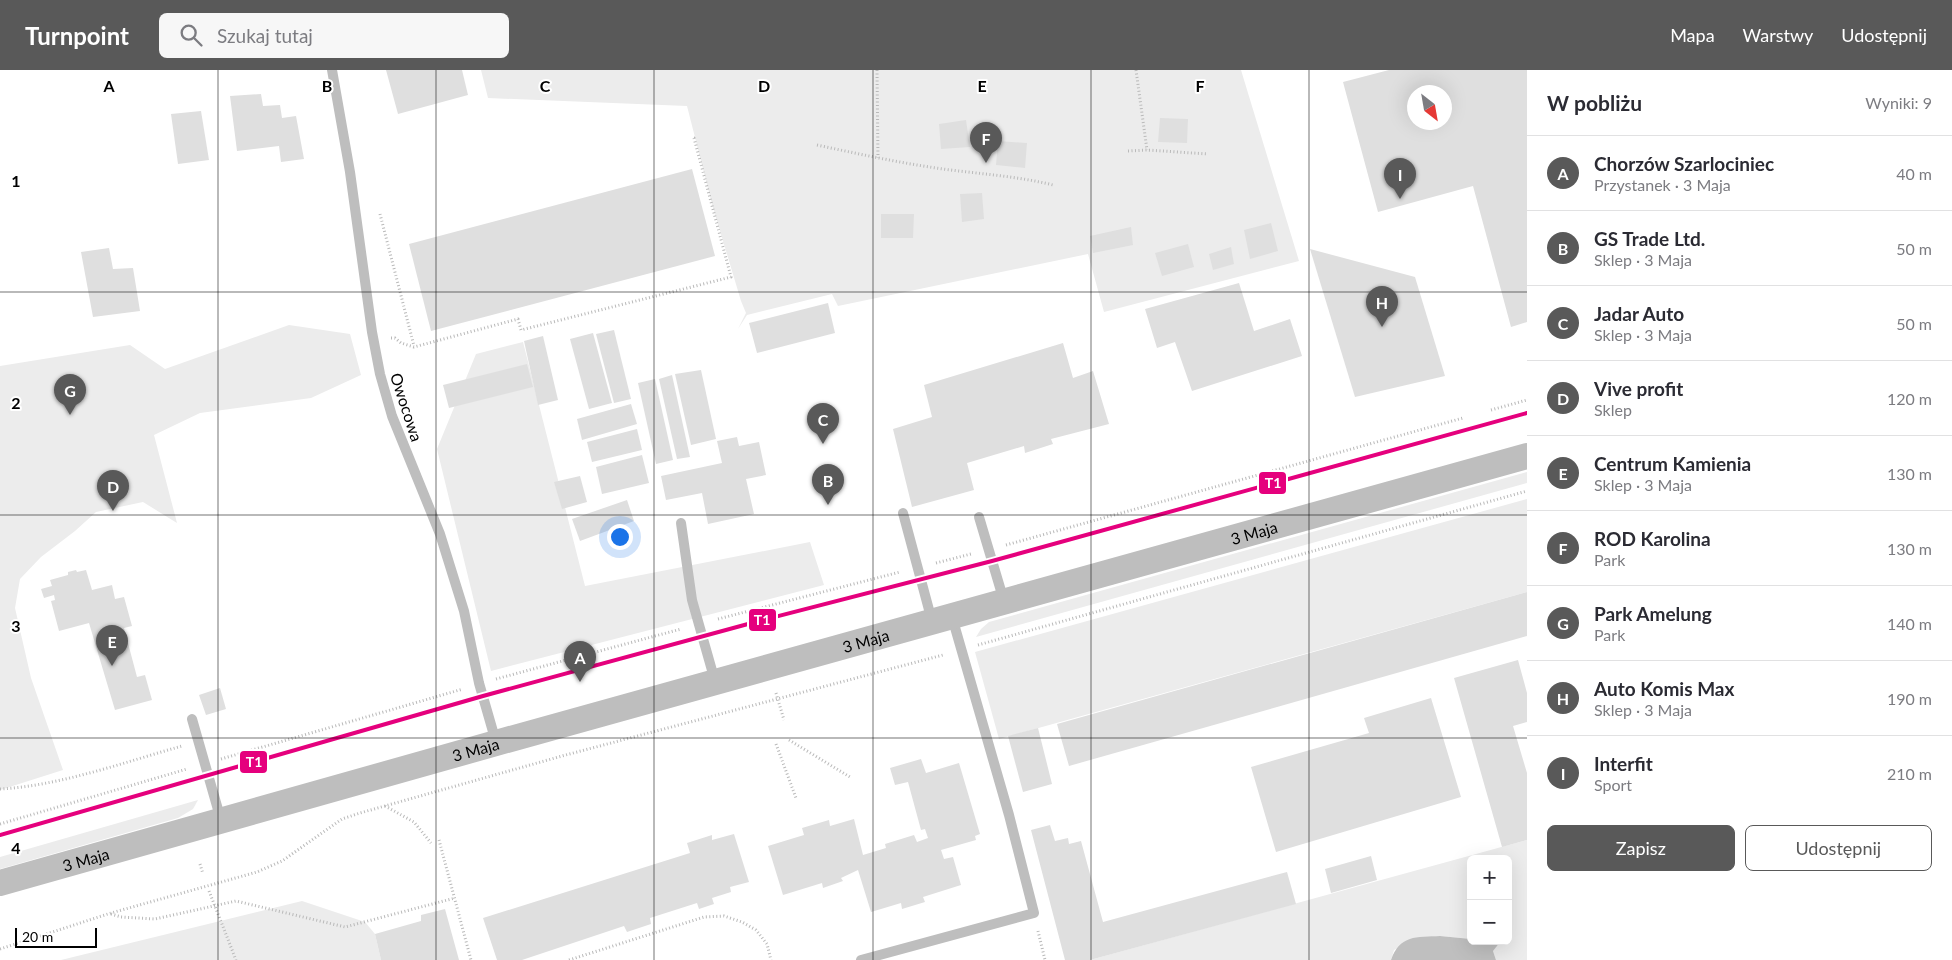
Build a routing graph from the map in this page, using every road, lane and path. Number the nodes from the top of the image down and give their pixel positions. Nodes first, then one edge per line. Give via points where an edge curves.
1 (332, 70) edge
2 (877, 70) edge
3 (1136, 70) edge
4 (692, 138) dead end
5 (817, 145) dead end
6 (1147, 150) junction
7 (1128, 151) dead end
8 (1208, 154) dead end
9 (878, 158) junction
10 (1054, 185) dead end
11 (382, 217) dead end
12 (391, 338) dead end
13 (414, 347) junction
14 (1527, 400) edge
15 (1491, 410) dead end
16 (1463, 418) dead end
17 (1527, 456) edge
18 (1527, 492) edge
19 (903, 513) dead end
20 (979, 517) dead end
21 (681, 523) dead end
22 (989, 549) junction
23 (917, 568) junction
24 (1004, 602) junction
25 (942, 619) junction
26 (709, 622) dead end
27 (689, 627) dead end
28 (974, 646) dead end
29 (950, 653) dead end
30 (491, 680) dead end
31 (715, 682) junction
32 (774, 685) dead end
33 (468, 687) dead end
34 (778, 700) junction
35 (192, 719) dead end
36 (784, 720) dead end
37 (789, 740) dead end
38 (197, 742) junction
39 (496, 743) junction
40 (776, 744) dead end
41 (204, 764) junction
42 (850, 777) dead end
43 (0, 789) edge
44 (796, 798) dead end
45 (384, 806) junction
46 (221, 821) junction
47 (0, 824) edge
48 (439, 840) dead end
49 (430, 843) dead end
50 (200, 864) dead end
51 (203, 874) dead end
52 (0, 884) edge
53 (209, 891) dead end
54 (455, 898) junction
55 (214, 906) junction
56 (111, 913) junction
57 (1034, 913) junction
58 (0, 949) edge
59 (236, 960) edge
60 (472, 960) edge
61 (569, 960) edge
62 (771, 960) edge
63 (860, 960) edge
64 (1044, 960) edge

1 - 39 lane, Owocowa via 380,374 392,416 440,534 459,594
2 - 9 path
3 - 6 path
4 - 13 path via 731,277 519,330 518,320
5 - 9 path
6 - 7 path
6 - 8 path
9 - 10 path
11 - 13 path
12 - 13 path
14 - 15 path
16 - 22 path
17 - 24 street, 3 Maja
18 - 28 path
19 - 23 lane
20 - 22 lane
21 - 31 lane via 692,600
22 - 23 path
22 - 24 lane
23 - 25 lane
23 - 26 path
24 - 25 street, 3 Maja
25 - 31 street, 3 Maja
25 - 57 lane via 1009,815
27 - 30 path
29 - 34 path
31 - 39 street, 3 Maja
32 - 34 path
33 - 41 path
34 - 36 path
34 - 45 path
35 - 38 lane
37 - 42 path
38 - 41 lane
38 - 43 path via 74,776
39 - 46 street, 3 Maja
40 - 44 path
41 - 46 lane
41 - 47 path
45 - 49 path via 414,822
45 - 56 path via 342,819 282,861 257,872
46 - 52 street, 3 Maja
48 - 54 path
50 - 51 path
53 - 55 path
54 - 55 path via 345,927 236,901
54 - 60 path
55 - 56 path via 155,919 121,917
55 - 59 path
56 - 58 path
57 - 63 lane
57 - 64 path
61 - 62 path via 704,917 724,916 756,930 766,944

